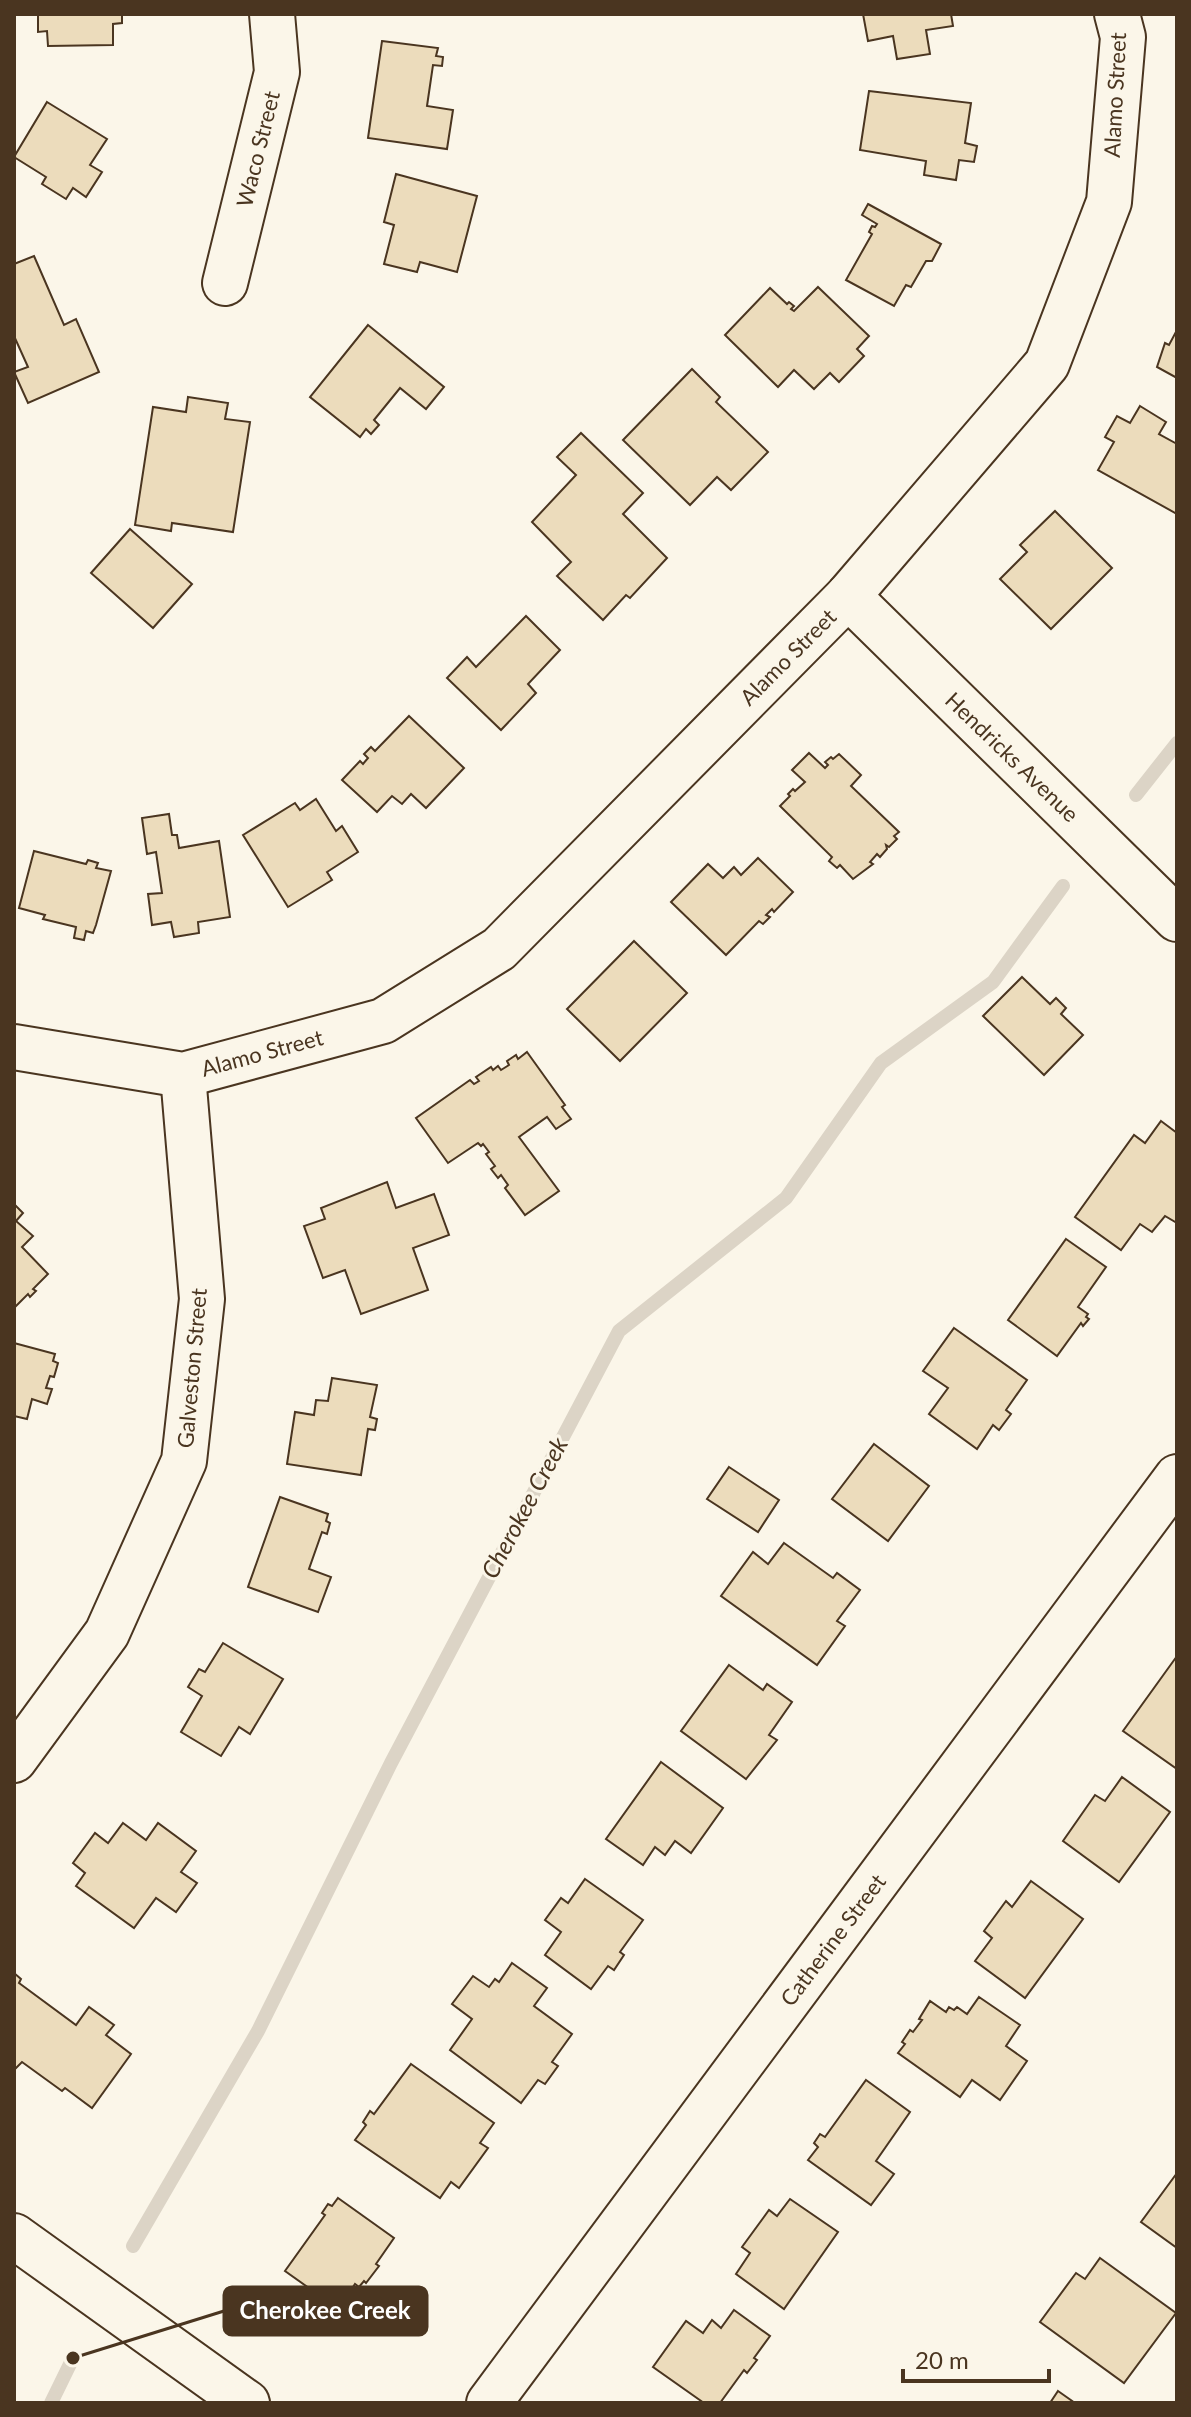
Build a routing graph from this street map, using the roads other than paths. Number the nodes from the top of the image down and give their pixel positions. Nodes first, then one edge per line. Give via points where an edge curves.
1 (272, 14) edge
2 (1117, 14) edge
3 (225, 283) dead end
4 (848, 596) junction
5 (1177, 919) edge
6 (14, 1047) edge
7 (183, 1075) junction
8 (1177, 1477) edge
9 (14, 1760) edge
10 (14, 2236) edge
11 (247, 2403) edge
12 (489, 2403) edge

1 - 3 street, Waco Street via 277,72
2 - 4 street, Alamo Street via 1123,37 1109,202 1047,364
4 - 5 street, Hendricks Avenue
4 - 7 street, Alamo Street via 499,949 383,1021
6 - 7 street
7 - 9 street, Galveston Street via 202,1299 184,1461 107,1633
8 - 12 street, Catherine Street
10 - 11 street

